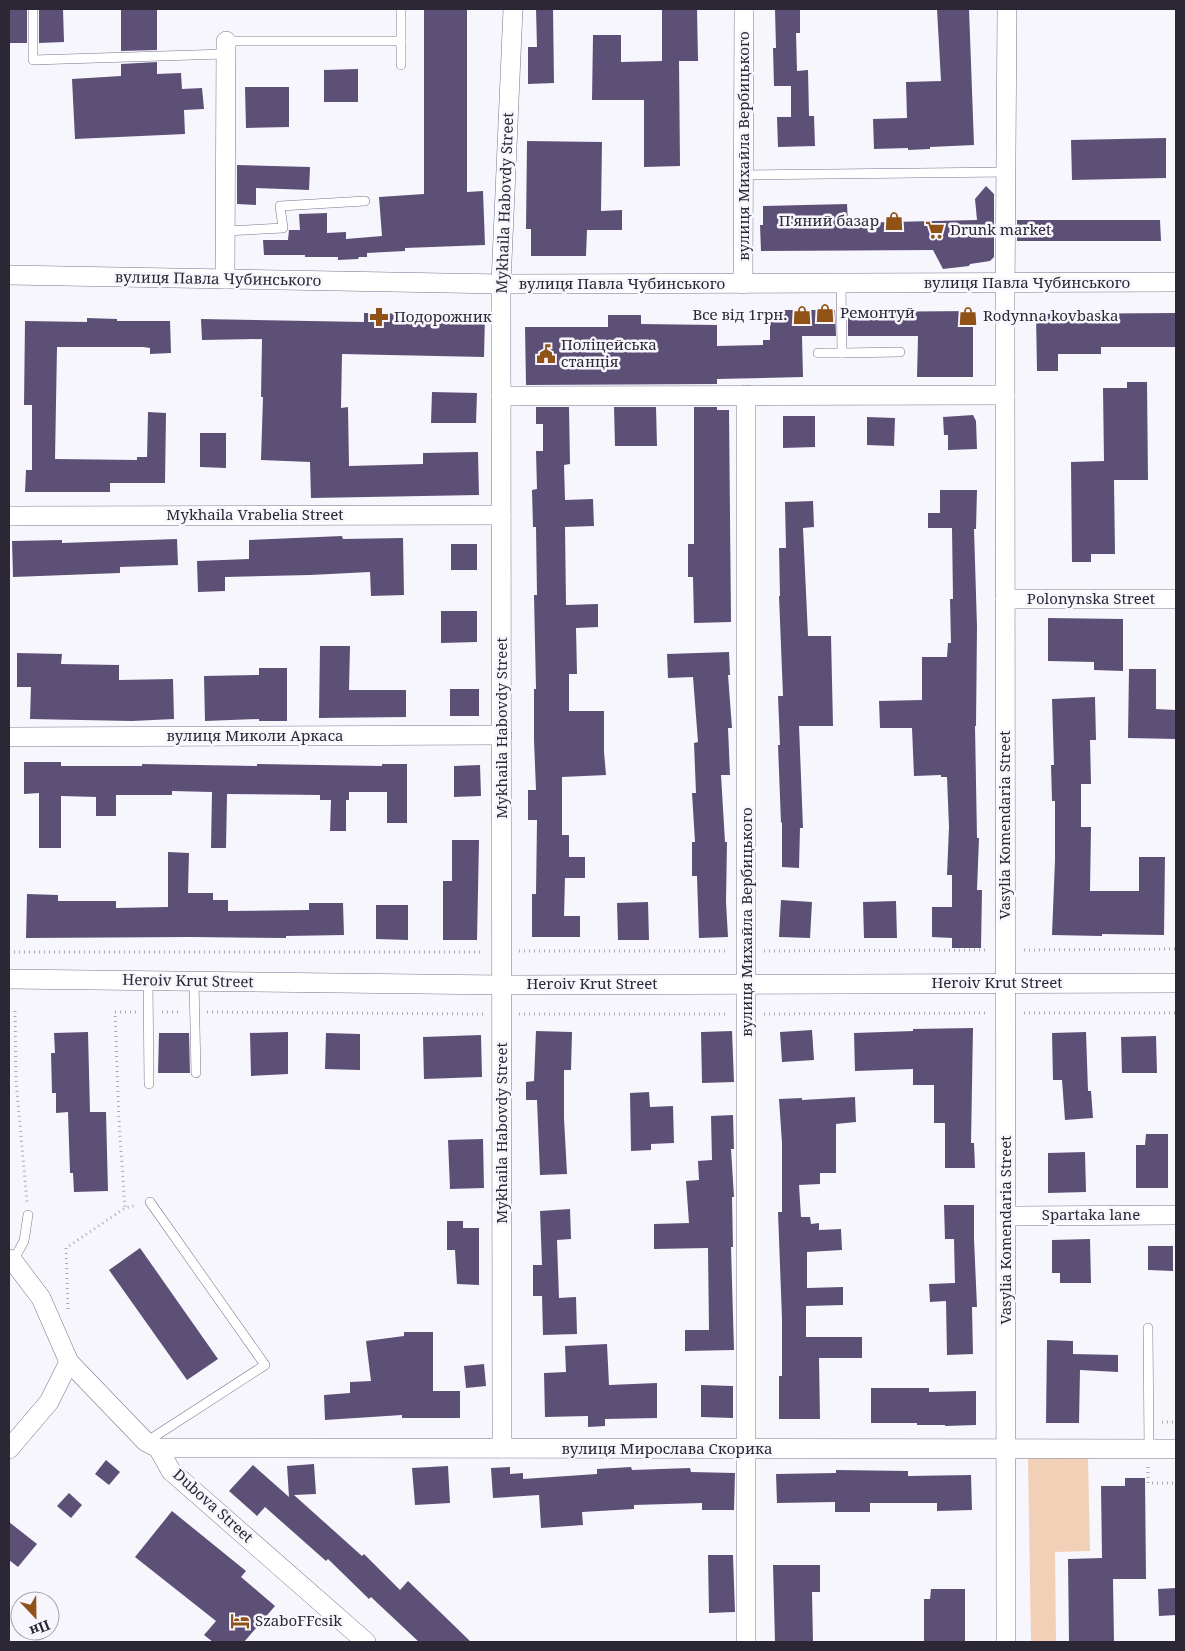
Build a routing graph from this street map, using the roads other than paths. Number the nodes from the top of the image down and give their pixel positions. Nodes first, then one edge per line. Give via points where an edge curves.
1 (33, 9) edge
2 (401, 9) edge
3 (513, 9) edge
4 (744, 9) edge
5 (1007, 9) edge
6 (401, 41) junction
7 (225, 48) junction
8 (402, 65) dead end
9 (1007, 172) junction
10 (744, 175) junction
11 (365, 201) dead end
12 (225, 231) junction
13 (9, 275) edge
14 (225, 279) junction
15 (1176, 282) edge
16 (841, 283) junction
17 (1006, 283) junction
18 (501, 284) junction
19 (744, 284) junction
20 (900, 352) dead end
21 (818, 353) dead end
22 (842, 353) junction
23 (746, 395) junction
24 (1005, 395) junction
25 (501, 396) junction
26 (502, 515) junction
27 (9, 516) edge
28 (1005, 599) junction
29 (1176, 599) edge
30 (502, 736) junction
31 (9, 737) edge
32 (9, 979) edge
33 (148, 981) junction
34 (194, 981) junction
35 (1006, 983) junction
36 (1176, 983) edge
37 (747, 984) junction
38 (502, 985) junction
39 (196, 1073) dead end
40 (149, 1084) dead end
41 (150, 1202) road end
42 (28, 1215) road end
43 (1176, 1215) edge
44 (1006, 1216) junction
45 (11, 1260) edge
46 (1148, 1328) dead end
47 (69, 1362) junction
48 (152, 1445) junction
49 (502, 1448) junction
50 (747, 1449) junction
51 (1006, 1449) junction
52 (1148, 1449) junction
53 (9, 1450) edge
54 (1176, 1450) edge
55 (357, 1640) edge
56 (746, 1642) edge
57 (1006, 1642) edge

1 - 7 lane via 33,60
2 - 6 lane
3 - 18 street, Mykhaila Habovdy Street
4 - 10 street, вулиця Михайла Вербицького
5 - 9 street, Vasylia Komendaria Street
6 - 7 lane
6 - 8 lane
7 - 12 street
9 - 10 lane
9 - 17 street, Vasylia Komendaria Street
10 - 19 street, вулиця Михайла Вербицького
11 - 12 lane via 280,206 283,228
12 - 14 street
13 - 14 street, вулиця Павла Чубинського
14 - 18 street, вулиця Павла Чубинського
15 - 17 street, вулиця Павла Чубинського
16 - 17 street, вулиця Павла Чубинського
16 - 19 street, вулиця Павла Чубинського
16 - 22 lane
17 - 24 street, Vasylia Komendaria Street
18 - 19 street, вулиця Павла Чубинського
18 - 25 street, Mykhaila Habovdy Street
20 - 22 lane
21 - 22 lane
23 - 24 street
23 - 25 street
23 - 37 street, вулиця Михайла Вербицького
24 - 28 street, Vasylia Komendaria Street
25 - 26 street, Mykhaila Habovdy Street
26 - 27 street, Mykhaila Vrabelia Street
26 - 30 street, Mykhaila Habovdy Street
28 - 29 street, Polonynska Street
28 - 35 street, Vasylia Komendaria Street
30 - 31 street, вулиця Миколи Аркаса
30 - 38 street, Mykhaila Habovdy Street
32 - 33 street, Heroiv Krut Street
33 - 34 street, Heroiv Krut Street
33 - 40 lane
34 - 38 street, Heroiv Krut Street
34 - 39 lane
35 - 36 street, Heroiv Krut Street
35 - 37 street, Heroiv Krut Street
35 - 44 street, Vasylia Komendaria Street
37 - 38 street, Heroiv Krut Street
37 - 50 street, вулиця Михайла Вербицького
38 - 49 street, Mykhaila Habovdy Street
41 - 48 lane via 265,1365
42 - 45 lane via 24,1241
43 - 44 street, Spartaka lane
44 - 51 street, Vasylia Komendaria Street
45 - 47 street via 41,1298
46 - 52 lane
47 - 48 street, Dubova Street
47 - 53 street via 49,1402
48 - 49 street, вулиця Мирослава Скорика
48 - 55 street, Dubova Street via 171,1470
49 - 50 street, вулиця Мирослава Скорика
50 - 51 street, вулиця Мирослава Скорика
50 - 56 street, вулиця Михайла Вербицького
51 - 52 street, вулиця Мирослава Скорика
51 - 57 street, Vasylia Komendaria Street
52 - 54 street, вулиця Мирослава Скорика

